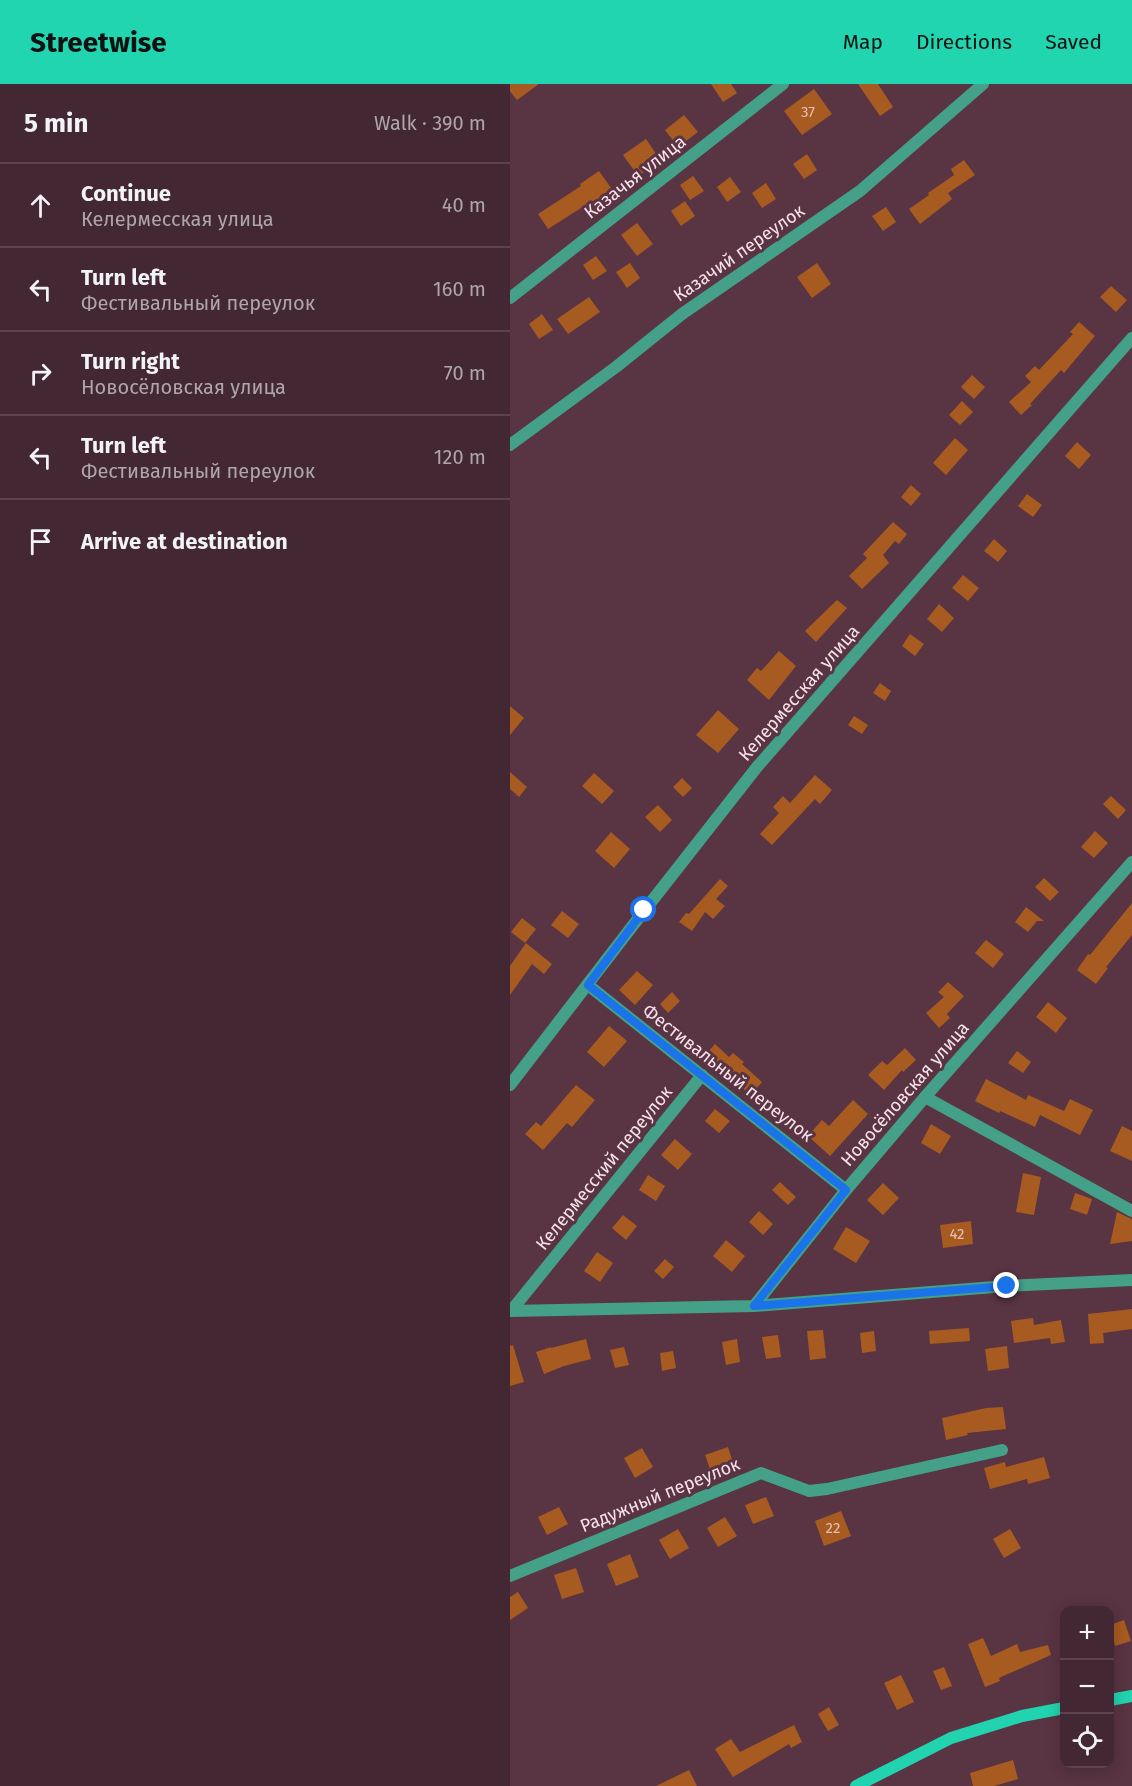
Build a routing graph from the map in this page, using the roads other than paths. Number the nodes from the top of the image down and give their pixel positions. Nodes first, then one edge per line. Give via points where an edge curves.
1 (783, 84) edge
2 (983, 84) edge
3 (510, 298) edge
4 (1132, 338) edge
5 (510, 445) edge
6 (1132, 862) edge
7 (588, 985) junction
8 (702, 1076) junction
9 (510, 1085) edge
10 (925, 1097) junction
11 (846, 1190) junction
12 (1132, 1211) edge
13 (1132, 1280) edge
14 (754, 1306) junction
15 (510, 1311) edge
16 (1002, 1450) dead end
17 (510, 1576) edge
18 (1132, 1696) edge
19 (1114, 1699) edge
20 (1060, 1709) edge
21 (856, 1786) edge

1 - 3 street, Казачья улица
2 - 5 street, Казачий переулок via 860,191 682,314
4 - 7 street, Келермесская улица via 757,767
6 - 10 street, Новосёловская улица
7 - 8 street, Фестивальный переулок
7 - 9 street, Келермесская улица
8 - 11 street, Фестивальный переулок
8 - 15 street, Келермесский переулок
10 - 11 street, Новосёловская улица
10 - 12 street
11 - 14 street, Новосёловская улица
13 - 14 street
14 - 15 street
16 - 17 street, Радужный переулок via 809,1491 761,1473
18 - 19 street
20 - 21 street via 951,1738

